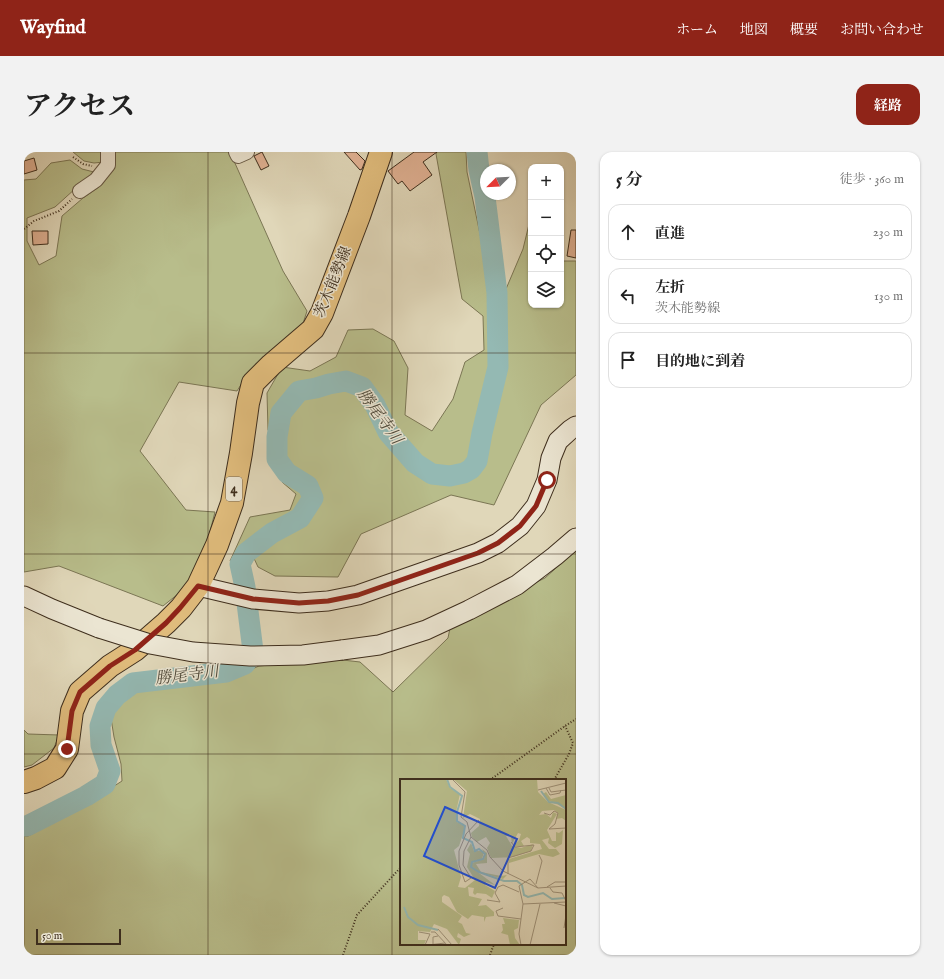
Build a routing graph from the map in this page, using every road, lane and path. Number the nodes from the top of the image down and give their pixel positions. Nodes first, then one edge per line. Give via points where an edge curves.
1 (236, 152) edge
2 (247, 152) edge
3 (381, 152) edge
4 (74, 157) dead end
5 (108, 159) edge
6 (80, 192) joint
7 (24, 229) edge
8 (576, 426) edge
9 (576, 538) edge
10 (206, 588) junction
11 (24, 596) edge
12 (576, 719) edge
13 (564, 726) junction
14 (491, 779) edge
15 (555, 779) edge
16 (24, 782) edge
17 (400, 868) edge
18 (494, 945) edge
19 (343, 955) edge
20 (490, 955) edge

1 - 2 street via 238,156
3 - 10 main road, 茨木能勢線 / 4 via 359,216 316,324 253,383 232,503 217,545
4 - 5 path via 83,164 95,167
5 - 6 street via 96,180
6 - 7 path via 59,211 34,221
8 - 10 street via 558,441 551,458 547,480 536,506 520,526 498,543 478,553 358,595 328,601 299,603 253,599
9 - 11 street, bridge via 517,585 426,630 379,645 303,655 250,656 193,652 150,644 99,628
10 - 16 main road, 茨木能勢線 / 4 via 180,608 135,650 110,666 80,692 72,711 67,749 55,768
12 - 13 path
13 - 14 path
13 - 15 path via 573,743
17 - 19 path via 357,915
18 - 20 path

